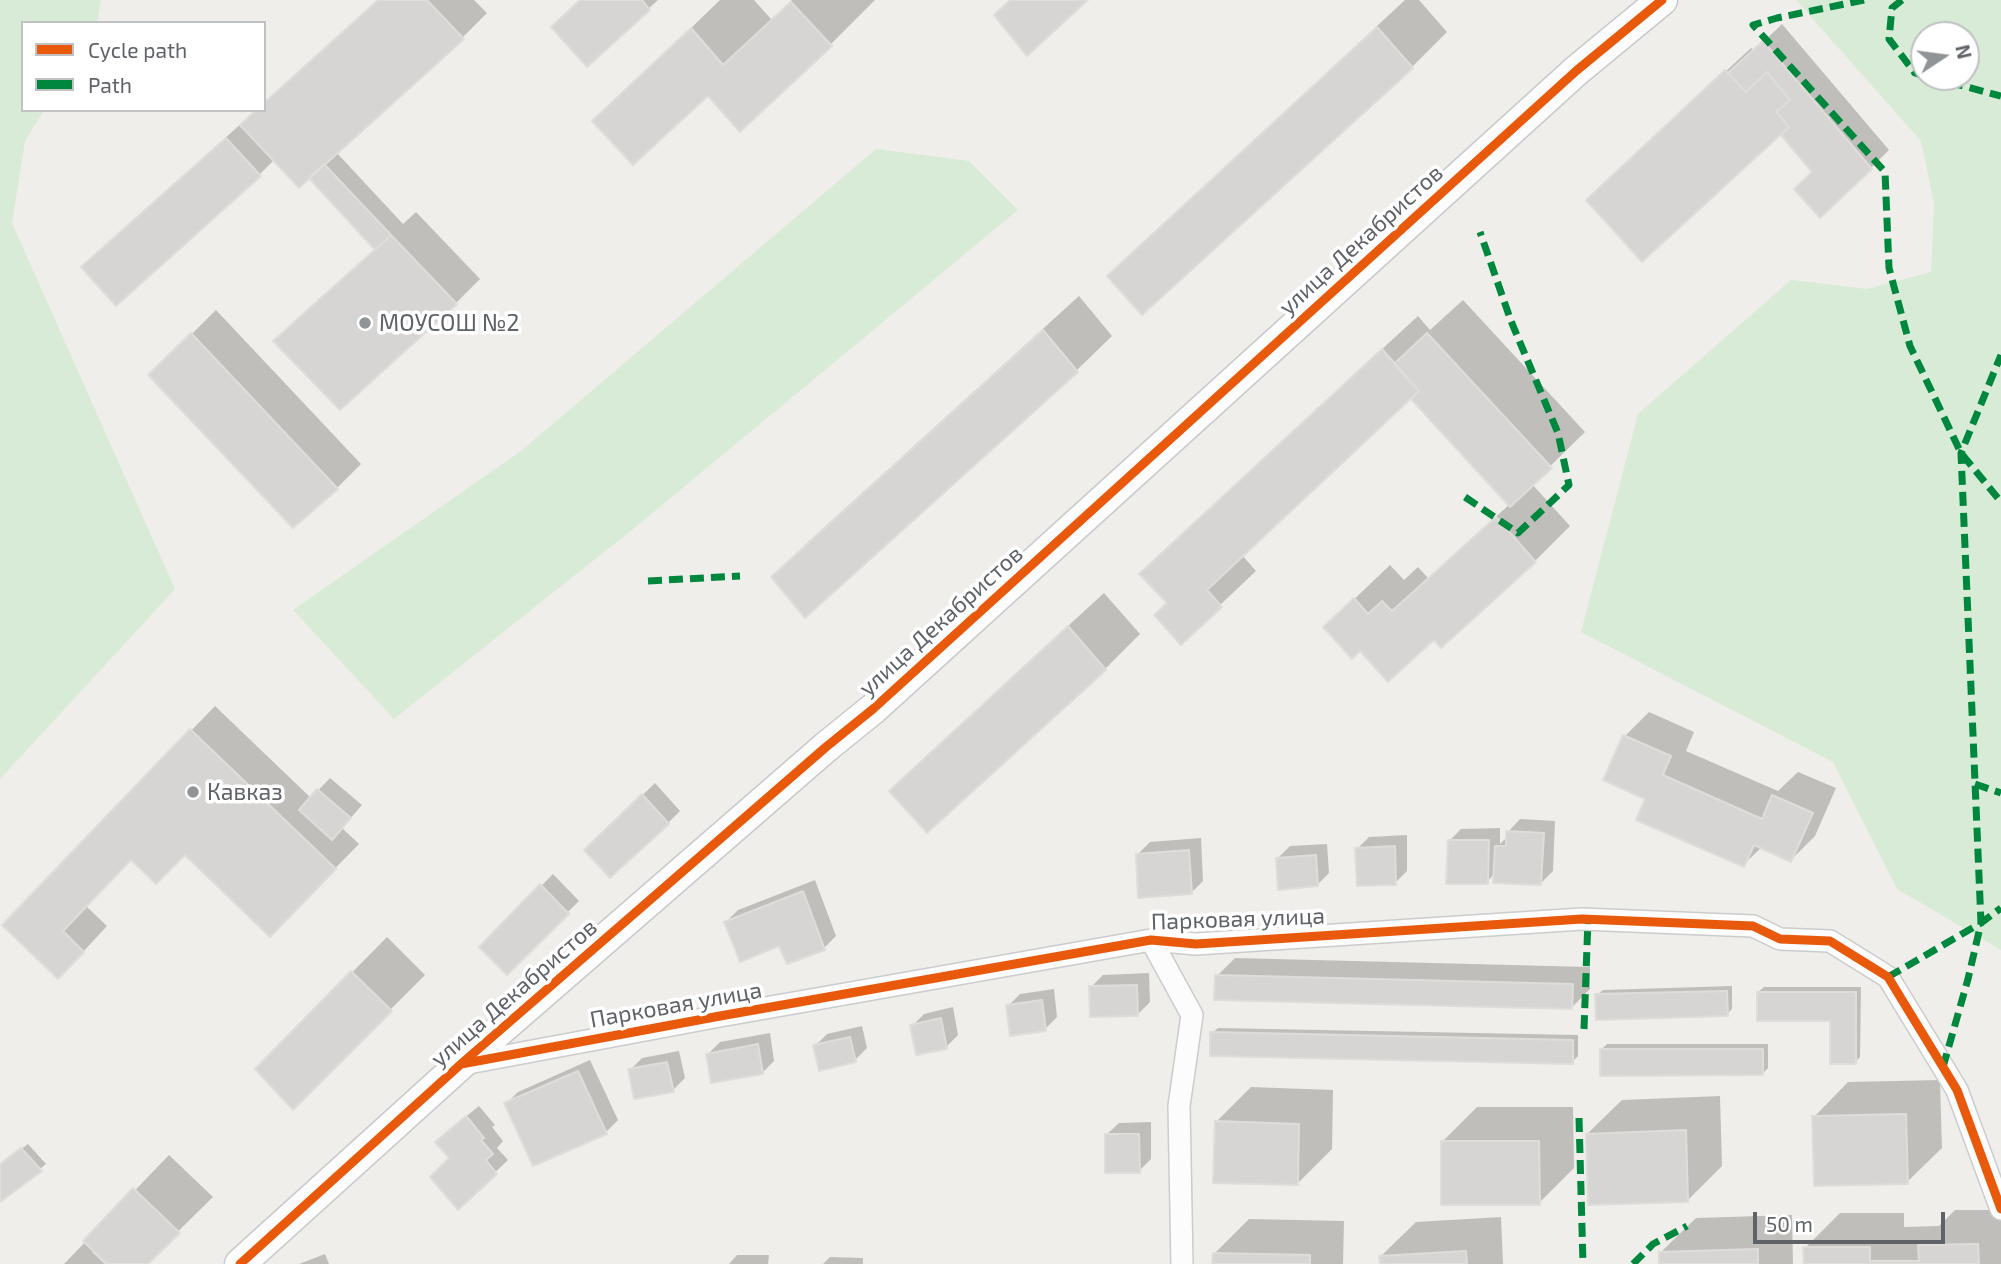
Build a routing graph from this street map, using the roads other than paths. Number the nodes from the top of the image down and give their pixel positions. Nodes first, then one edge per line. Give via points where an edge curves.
1 (1662, 0) edge
2 (1151, 940) junction
3 (461, 1064) junction
4 (2001, 1209) edge
5 (240, 1264) edge
6 (1182, 1264) edge

1 - 3 street, улица Декабристов via 1576,71 873,709
2 - 3 street, Парковая улица
2 - 4 street, Парковая улица via 1196,943 1582,919 1754,926 1780,939 1830,941 1888,977 1957,1090
2 - 6 street via 1192,1015 1180,1106
3 - 5 street, улица Декабристов

